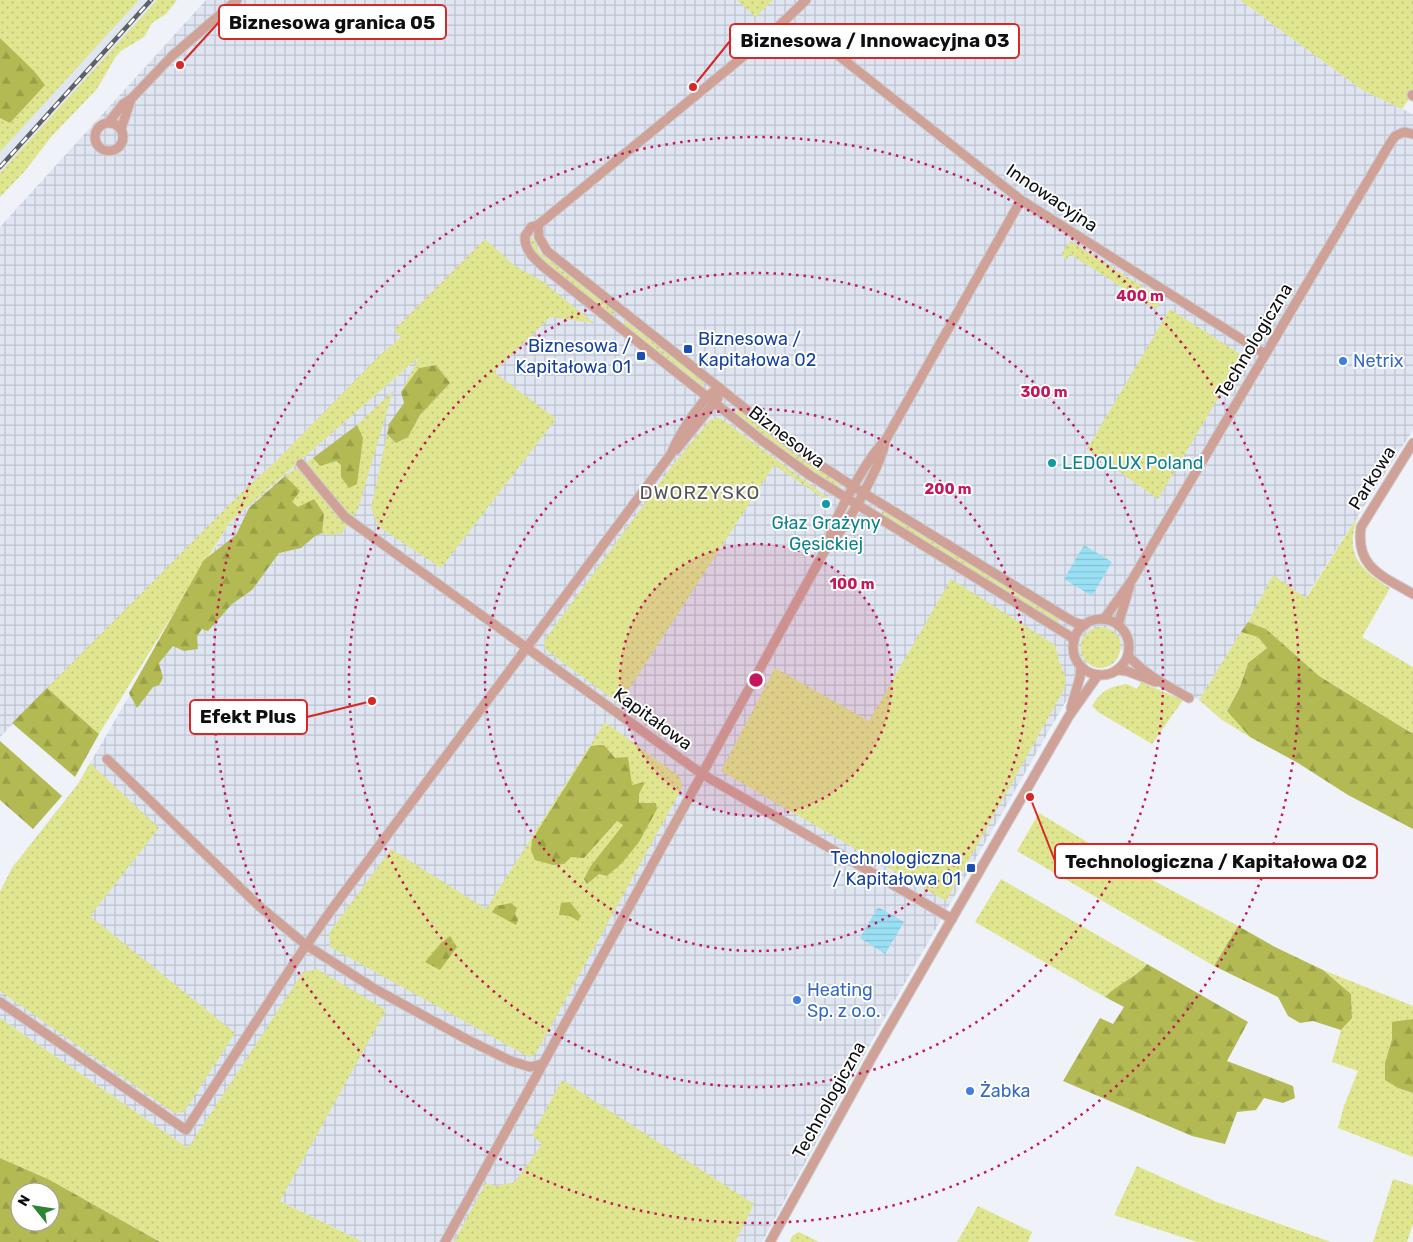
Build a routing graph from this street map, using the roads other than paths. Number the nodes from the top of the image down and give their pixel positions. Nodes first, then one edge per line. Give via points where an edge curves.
1 (237, 0) edge
2 (806, 0) edge
3 (834, 52) dead end
4 (131, 99) junction
5 (109, 122) junction
6 (121, 129) junction
7 (1413, 134) edge
8 (1021, 200) junction
9 (538, 225) junction
10 (1265, 354) junction
11 (720, 388) junction
12 (707, 396) junction
13 (716, 403) junction
14 (884, 441) junction
15 (1413, 444) edge
16 (671, 454) junction
17 (301, 464) dead end
18 (854, 487) junction
19 (864, 493) junction
20 (847, 500) junction
21 (856, 505) junction
22 (829, 543) junction
23 (1132, 580) junction
24 (1413, 594) edge
25 (1104, 619) junction
26 (1084, 624) junction
27 (1118, 625) junction
28 (1074, 641) junction
29 (526, 648) junction
30 (1128, 655) junction
31 (1081, 667) junction
32 (1117, 670) junction
33 (1098, 675) junction
34 (1163, 684) junction
35 (1189, 698) dead end
36 (1069, 716) junction
37 (107, 759) dead end
38 (702, 774) junction
39 (952, 919) junction
40 (306, 945) junction
41 (0, 1002) edge
42 (542, 1064) junction
43 (445, 1242) edge
44 (770, 1242) edge

1 - 4 street via 172,56
2 - 9 street, Biznesowa
3 - 8 street, Innowacyjna
4 - 5 street
4 - 6 street
5 - 6 street
5 - 6 street via 95,133 96,143 102,150 112,151 120,146 124,138
7 - 10 street, Technologiczna via 1404,132 1395,136
8 - 10 street, Innowacyjna
8 - 14 street
9 - 11 street, Biznesowa via 539,237 547,251
9 - 12 street, Biznesowa via 528,230 525,241 535,259
10 - 23 street, Technologiczna
11 - 12 street
11 - 13 street
11 - 18 street, Biznesowa via 784,440
12 - 13 street, Biznesowa
12 - 16 street
13 - 16 street
13 - 20 street, Biznesowa via 796,466
14 - 18 street
14 - 19 street via 884,448
15 - 24 street, Parkowa via 1361,527 1360,539 1362,554 1368,564
16 - 29 street
17 - 29 street, Kapitałowa via 338,511 351,522
18 - 19 street, Biznesowa
18 - 20 street
19 - 21 street
19 - 26 street, Biznesowa via 1067,618
20 - 21 street, Biznesowa
20 - 22 street via 832,529
21 - 22 street
21 - 28 street, Biznesowa
22 - 38 street
23 - 25 street, Technologiczna
23 - 27 street, Technologiczna
25 - 26 street
25 - 27 street
26 - 28 street
27 - 30 street via 1127,638
28 - 31 street via 1075,658
29 - 38 street, Kapitałowa
29 - 40 street
30 - 32 street
30 - 34 street
31 - 33 street
31 - 36 street, Technologiczna
32 - 33 street
32 - 34 street
33 - 36 street, Technologiczna
34 - 35 street
36 - 39 street, Technologiczna
37 - 40 street via 259,906
38 - 39 street, Kapitałowa
38 - 42 street
39 - 44 street, Technologiczna
40 - 41 street via 186,1130
40 - 42 street via 375,989 468,1040 510,1060 530,1066
42 - 43 street

